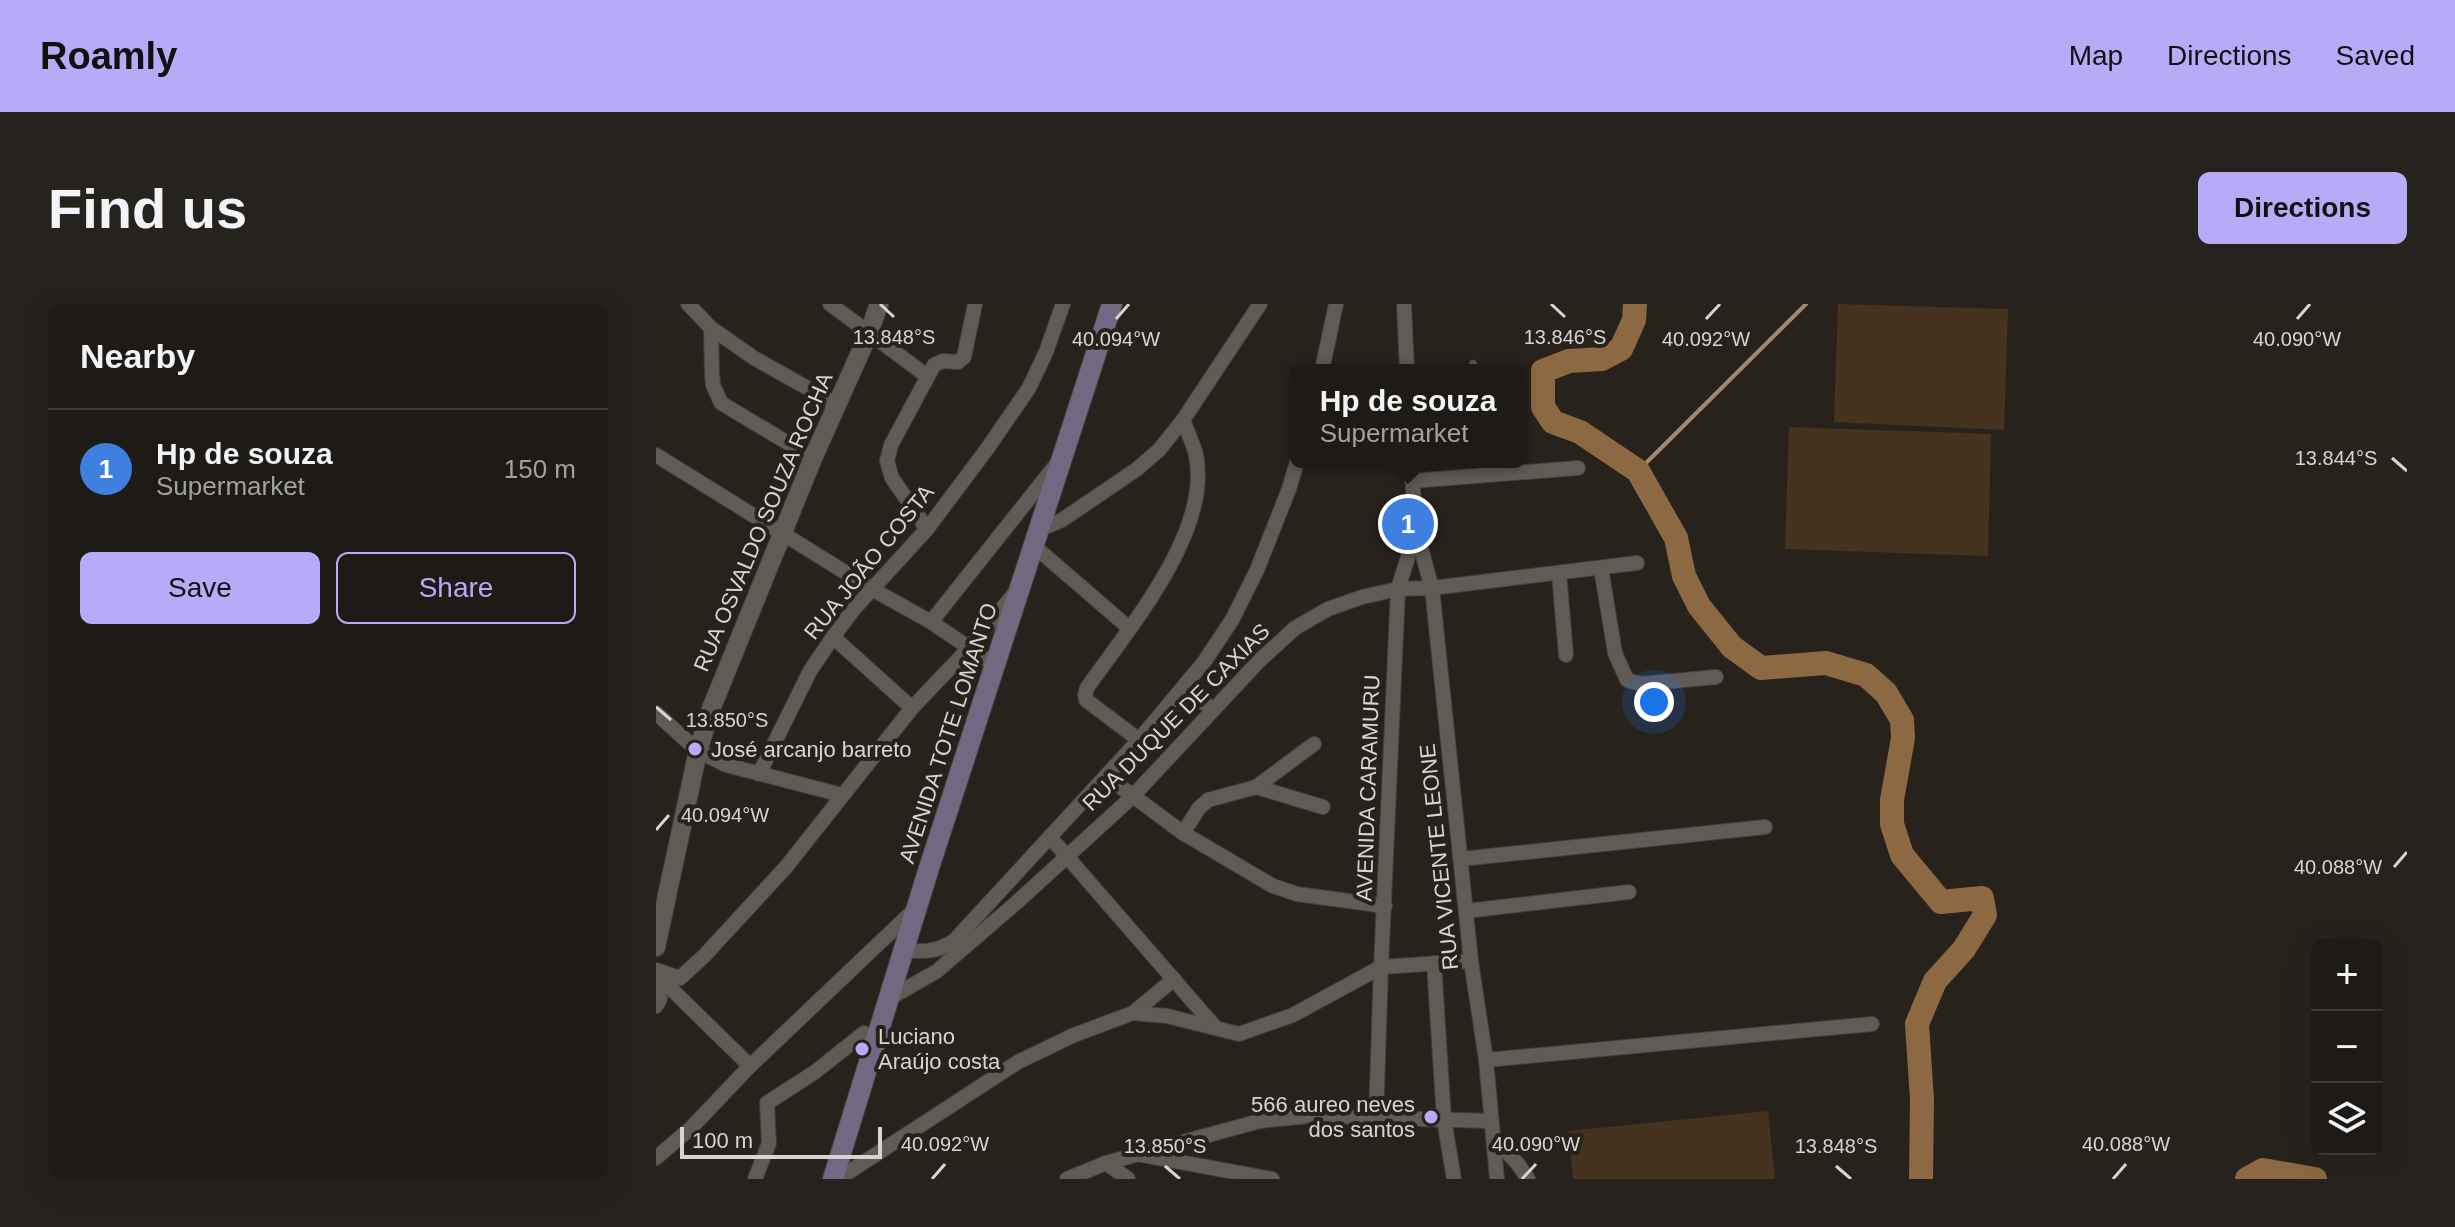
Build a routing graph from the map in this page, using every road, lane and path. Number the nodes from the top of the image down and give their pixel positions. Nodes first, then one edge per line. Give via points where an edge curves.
1 (688, 304) edge
2 (830, 304) edge
3 (879, 304) edge
4 (975, 304) edge
5 (1063, 304) edge
6 (1112, 304) edge
7 (1260, 304) edge
8 (1336, 304) edge
9 (1404, 304) edge
10 (711, 328) junction
11 (869, 333) junction
12 (1323, 364) edge
13 (1407, 364) edge
14 (927, 376) junction
15 (836, 404) junction
16 (1183, 420) junction
17 (656, 455) edge
18 (1063, 456) junction
19 (813, 458) junction
20 (1295, 468) edge
21 (1411, 468) edge
22 (1578, 468) dead end
23 (1483, 469) edge
24 (1412, 481) junction
25 (927, 529) junction
26 (1416, 531) junction
27 (783, 533) junction
28 (1036, 538) junction
29 (1637, 563) dead end
30 (1601, 568) junction
31 (1559, 573) junction
32 (1024, 581) junction
33 (1432, 588) junction
34 (872, 589) junction
35 (1398, 589) junction
36 (931, 622) junction
37 (1129, 628) junction
38 (833, 637) junction
39 (970, 647) junction
40 (1566, 655) dead end
41 (996, 666) junction
42 (1716, 677) dead end
43 (1185, 687) junction
44 (912, 708) junction
45 (1213, 710) junction
46 (660, 720) edge
47 (1139, 740) junction
48 (1314, 744) dead end
49 (698, 751) junction
50 (759, 774) junction
51 (1106, 776) junction
52 (1256, 787) junction
53 (842, 795) junction
54 (1132, 797) junction
55 (1323, 807) dead end
56 (1765, 827) dead end
57 (1183, 833) junction
58 (1050, 837) junction
59 (1067, 855) junction
60 (1461, 859) junction
61 (1629, 892) dead end
62 (1385, 906) junction
63 (917, 907) junction
64 (1466, 911) junction
65 (957, 946) junction
66 (656, 947) edge
67 (904, 950) junction
68 (1471, 961) junction
69 (1434, 963) junction
70 (1381, 967) junction
71 (656, 972) edge
72 (1174, 979) junction
73 (656, 985) edge
74 (890, 998) junction
75 (656, 1006) edge
76 (1133, 1013) junction
77 (1872, 1024) dead end
78 (1218, 1031) junction
79 (864, 1033) dead end
80 (1486, 1060) junction
81 (750, 1066) junction
82 (1376, 1118) junction
83 (1444, 1120) junction
84 (1492, 1129) junction
85 (1139, 1154) junction
86 (656, 1158) edge
87 (1106, 1163) junction
88 (755, 1179) edge
89 (836, 1179) edge
90 (1067, 1179) edge
91 (1128, 1179) edge
92 (1272, 1179) edge
93 (1454, 1179) edge
94 (1497, 1179) edge
95 (1528, 1179) edge

1 - 10 street
2 - 11 street
3 - 11 street, RUA OSVALDO SOUZA ROCHA
4 - 14 street via 964,357 939,362
5 - 25 street, RUA JOÃO COSTA via 1029,388
6 - 18 main road, AVENIDA TOTE LOMANTO
7 - 16 street
8 - 12 street
9 - 13 street
10 - 15 street
10 - 19 street via 713,385 721,403
11 - 14 street
11 - 15 street, RUA OSVALDO SOUZA ROCHA
14 - 25 street via 887,461 892,478
15 - 19 street, RUA OSVALDO SOUZA ROCHA
16 - 28 street via 1137,469
16 - 37 street via 1196,455 1195,505 1159,584
17 - 27 street
18 - 28 main road, AVENIDA TOTE LOMANTO
18 - 36 street
19 - 27 street, RUA OSVALDO SOUZA ROCHA
20 - 43 street, RUA DUQUE DE CAXIAS via 1232,620
21 - 24 street, AVENIDA CARAMURU
22 - 23 street
23 - 24 street
24 - 26 street, AVENIDA CARAMURU
25 - 34 street, RUA JOÃO COSTA
26 - 33 street, RUA VICENTE LEONE
26 - 35 street, AVENIDA CARAMURU
27 - 34 street
27 - 49 street, RUA OSVALDO SOUZA ROCHA
28 - 32 main road, AVENIDA TOTE LOMANTO
28 - 37 street
29 - 30 street, RUA DUQUE DE CAXIAS
30 - 31 street, RUA DUQUE DE CAXIAS
30 - 42 street via 1615,653 1627,680 1641,684
31 - 33 street, RUA DUQUE DE CAXIAS
31 - 40 street
32 - 39 street
32 - 41 main road, AVENIDA TOTE LOMANTO
33 - 35 street, RUA DUQUE DE CAXIAS
33 - 60 street, RUA VICENTE LEONE
34 - 36 street
34 - 38 street, RUA JOÃO COSTA
35 - 45 street, RUA DUQUE DE CAXIAS via 1328,609 1295,628
35 - 62 street, AVENIDA CARAMURU
36 - 39 street
37 - 47 street via 1085,695
38 - 44 street
38 - 50 street, RUA JOÃO COSTA via 810,671
39 - 41 street
39 - 44 street
41 - 63 main road, AVENIDA TOTE LOMANTO
43 - 45 street
43 - 47 street, RUA DUQUE DE CAXIAS
44 - 53 street
45 - 54 street, RUA DUQUE DE CAXIAS
46 - 49 street
47 - 51 street, RUA DUQUE DE CAXIAS
48 - 52 street
49 - 50 street
49 - 66 street, RUA OSVALDO SOUZA ROCHA
50 - 53 street
51 - 54 street
51 - 58 street, RUA DUQUE DE CAXIAS
52 - 55 street
52 - 57 street via 1208,800
53 - 71 street via 786,867 704,956 680,978
54 - 57 street
54 - 59 street, RUA DUQUE DE CAXIAS
56 - 60 street
57 - 62 street via 1273,886
58 - 59 street
58 - 65 street, RUA DUQUE DE CAXIAS
59 - 65 street, RUA DUQUE DE CAXIAS
59 - 72 street
60 - 64 street, RUA VICENTE LEONE
61 - 64 street
62 - 70 street, AVENIDA CARAMURU
63 - 67 main road, AVENIDA TOTE LOMANTO
63 - 81 street
64 - 68 street, RUA VICENTE LEONE
65 - 67 street, RUA DUQUE DE CAXIAS
65 - 74 street, RUA DUQUE DE CAXIAS via 937,971
67 - 74 main road, AVENIDA TOTE LOMANTO
68 - 69 street
68 - 80 street, RUA VICENTE LEONE
69 - 70 street
69 - 83 street
70 - 78 street via 1255,1030
70 - 82 street, AVENIDA CARAMURU
71 - 81 street
72 - 76 street
72 - 78 street
73 - 75 street
74 - 89 main road, AVENIDA TOTE LOMANTO
76 - 78 street via 1167,1016
76 - 89 street via 1018,1062
77 - 80 street
79 - 88 street via 767,1103 769,1143
80 - 84 street, RUA VICENTE LEONE
81 - 86 street
82 - 83 street
82 - 85 street via 1260,1121
83 - 84 street
83 - 93 street
84 - 94 street, RUA VICENTE LEONE
84 - 95 street
85 - 87 street
85 - 92 street
87 - 90 street
87 - 91 street

